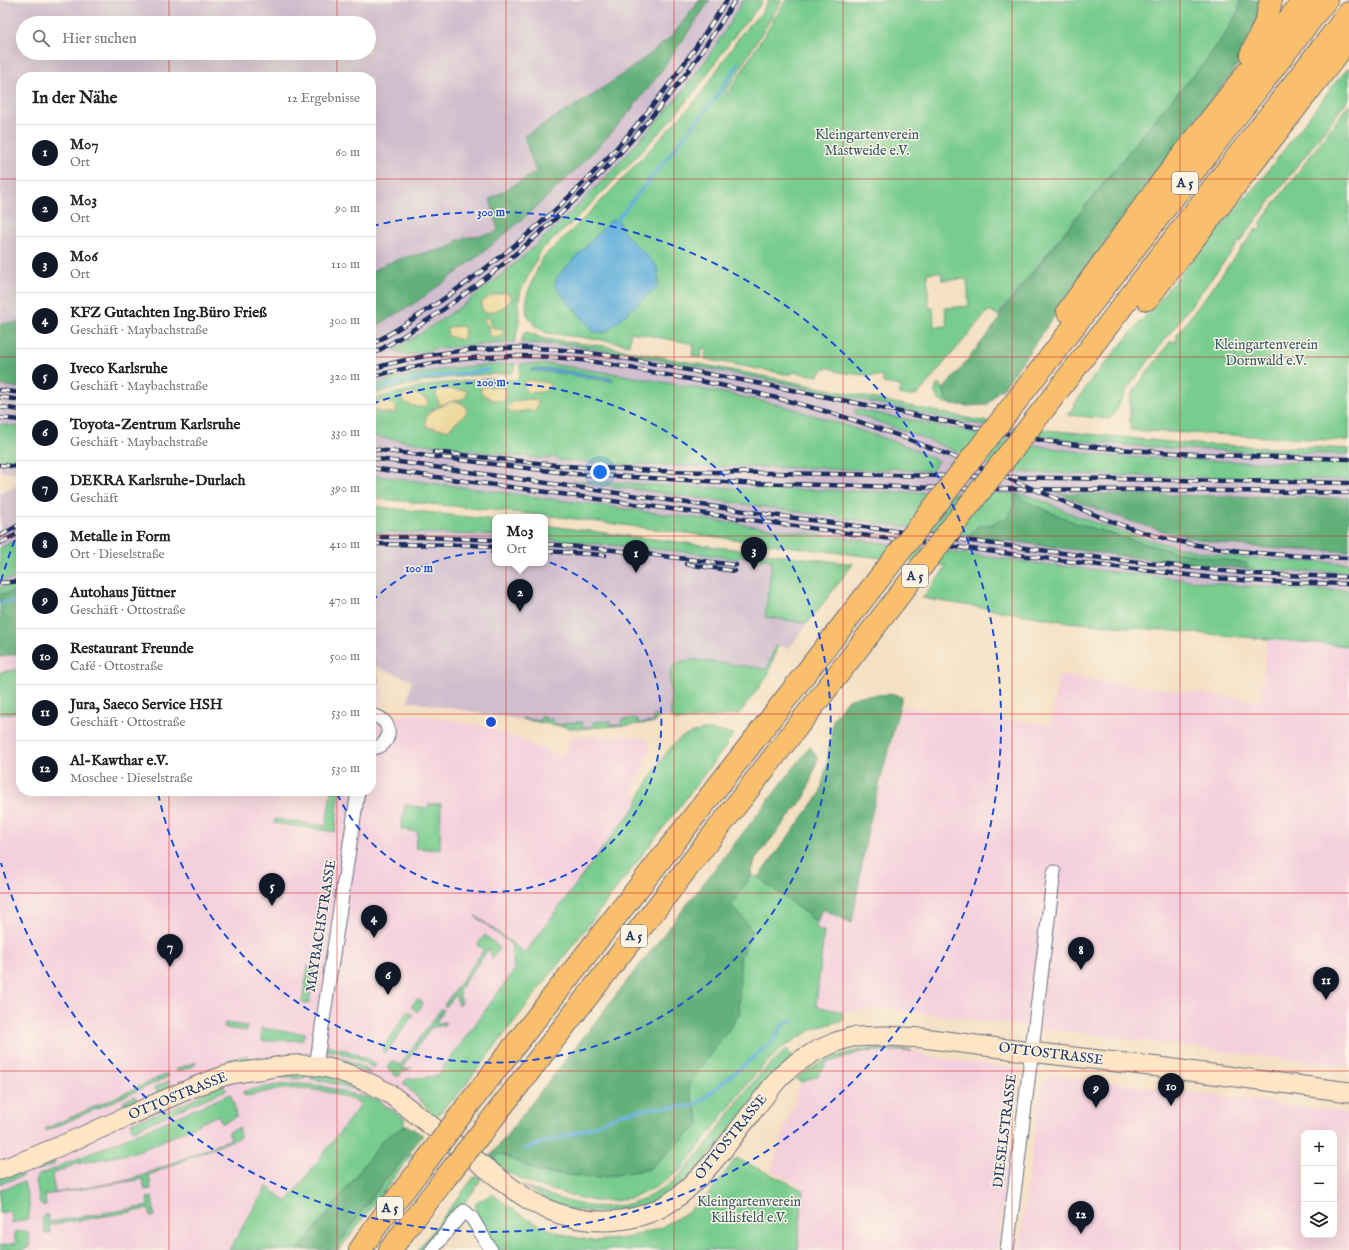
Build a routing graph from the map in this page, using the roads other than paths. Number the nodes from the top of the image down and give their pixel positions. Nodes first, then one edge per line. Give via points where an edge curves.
1 (1271, 0) edge
2 (1304, 0) edge
3 (1326, 0) edge
4 (1349, 13) edge
5 (1349, 39) edge
6 (1349, 54) edge
7 (1234, 92) junction
8 (1302, 100) junction
9 (1078, 364) junction
10 (1010, 399) junction
11 (376, 717) edge
12 (376, 747) edge
13 (357, 796) edge
14 (1054, 872) dead end
15 (1031, 1052) junction
16 (316, 1066) junction
17 (1349, 1092) edge
18 (0, 1170) edge
19 (360, 1250) edge
20 (390, 1250) edge
21 (432, 1250) edge
22 (491, 1250) edge
23 (1007, 1250) edge

1 - 7 highway via 1266,22
2 - 7 highway
3 - 10 highway, A 5
4 - 9 highway, A 5
5 - 8 highway, A 5
6 - 8 highway
7 - 10 highway via 1158,187
8 - 9 highway, A 5 via 1172,268 1114,338
9 - 20 highway, A 5, bridge
10 - 19 highway, A 5, bridge via 963,470 465,1109
11 - 12 street via 384,721 389,731 387,739
13 - 16 street, MAYBACHSTRASSE
14 - 15 street, DIESELSTRASSE
15 - 16 main road, OTTOSTRASSE via 923,1038 864,1036 836,1042 796,1063 781,1076 686,1191 664,1206 644,1215 606,1221 570,1217 533,1202 512,1189 390,1094 346,1072
15 - 17 main road, OTTOSTRASSE
15 - 23 street, DIESELSTRASSE
16 - 18 main road, OTTOSTRASSE via 290,1065 224,1076
21 - 22 street via 464,1211 472,1218

